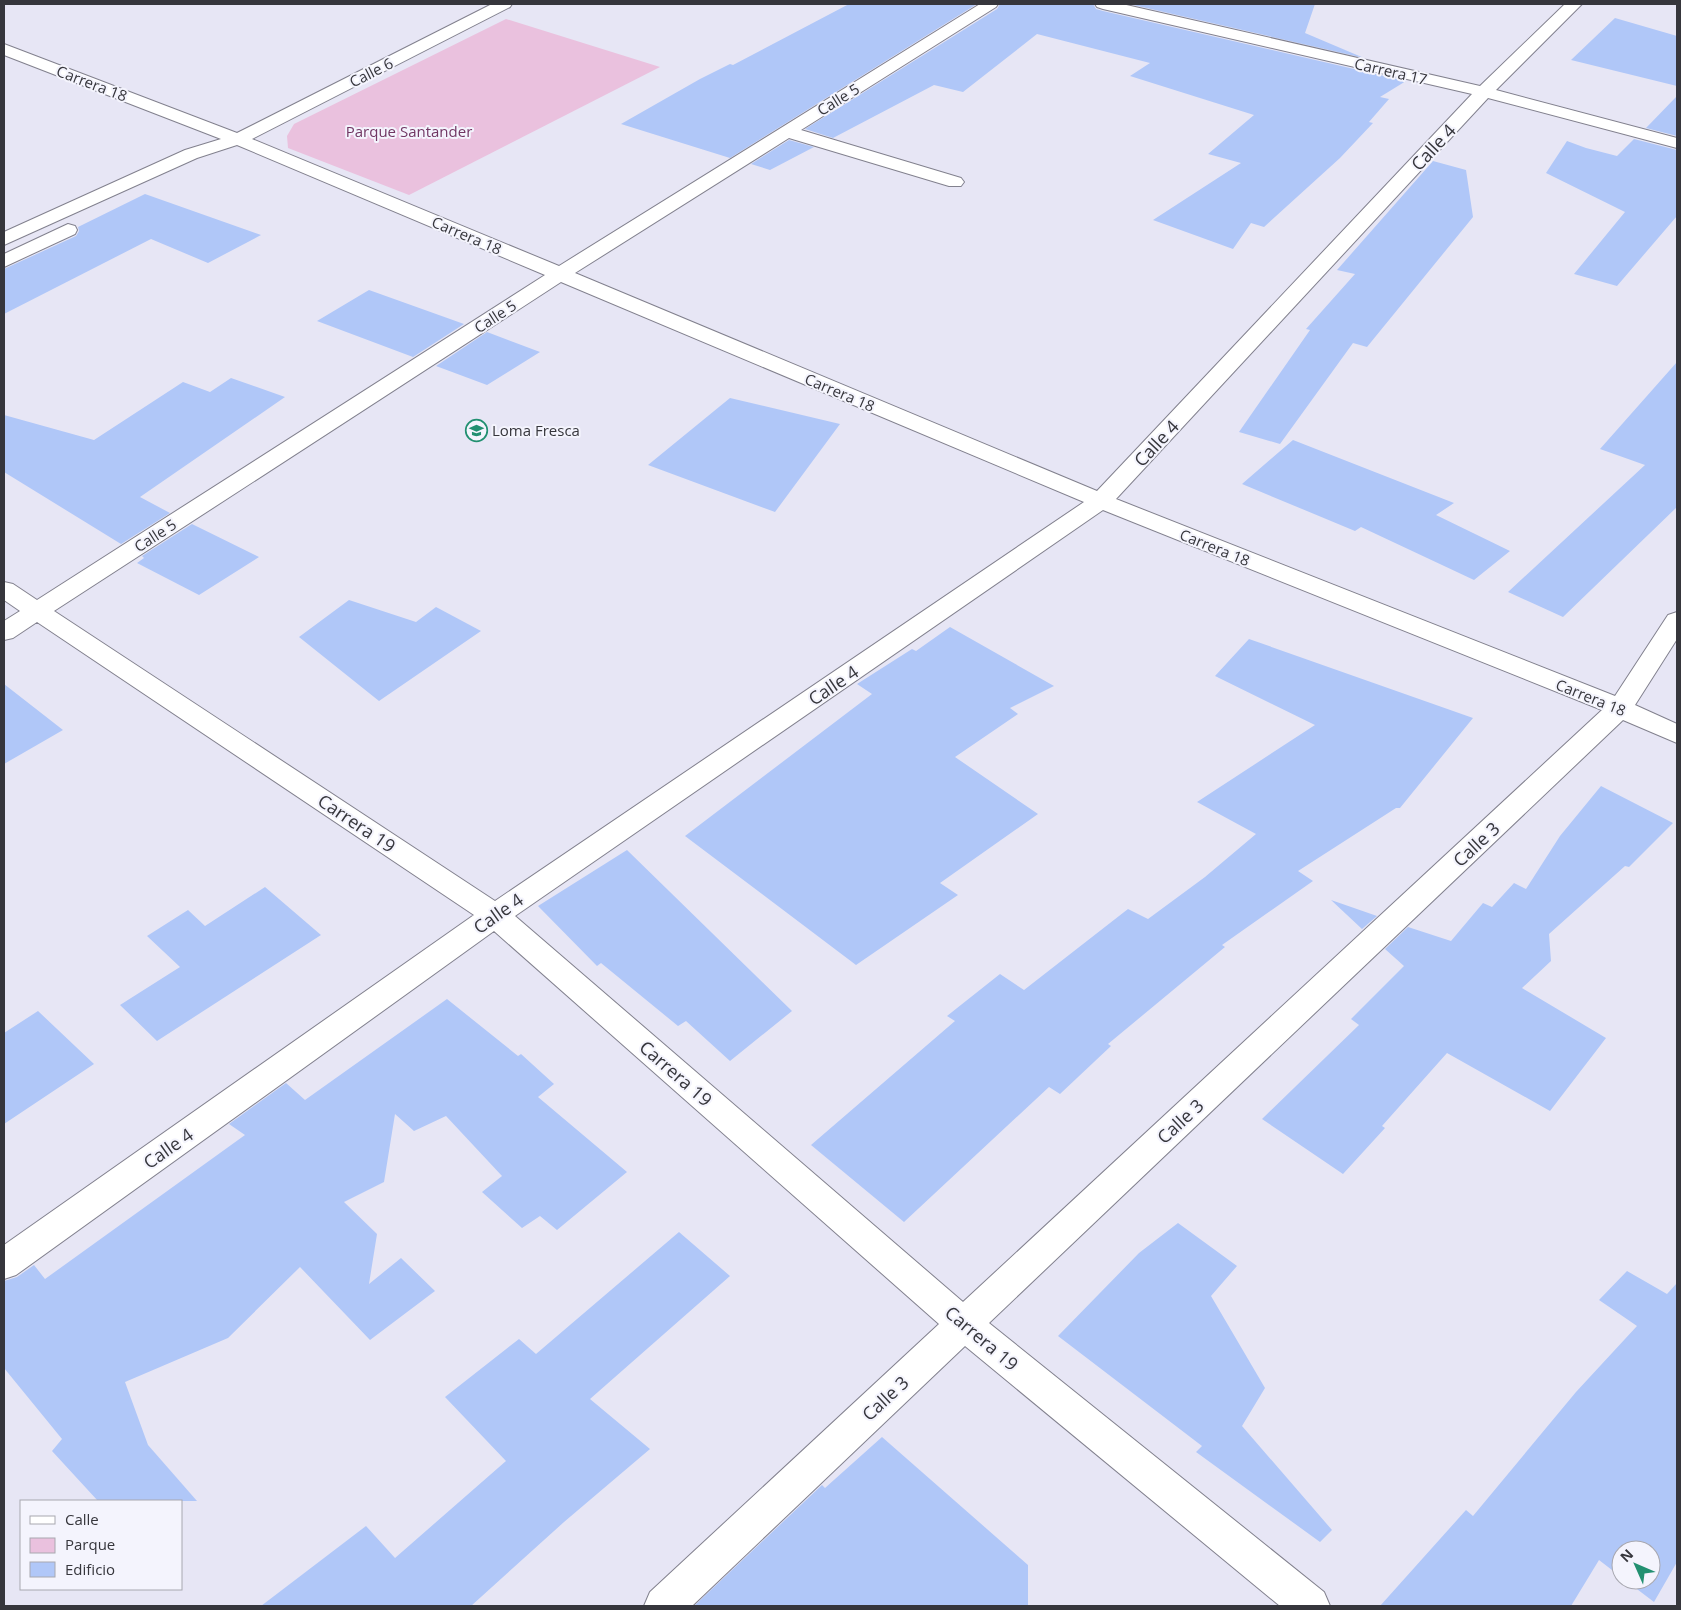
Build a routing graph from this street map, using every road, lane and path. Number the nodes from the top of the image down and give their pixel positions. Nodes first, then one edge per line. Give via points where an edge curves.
1 (504, 4) edge
2 (990, 4) edge
3 (1103, 4) edge
4 (1574, 4) edge
5 (4, 49) edge
6 (1484, 92) junction
7 (786, 132) junction
8 (238, 139) junction
9 (1677, 143) edge
10 (955, 182) dead end
11 (4, 239) edge
12 (4, 261) edge
13 (560, 274) junction
14 (1101, 502) junction
15 (4, 590) edge
16 (37, 611) junction
17 (1677, 620) edge
18 (4, 632) edge
19 (1620, 708) junction
20 (1677, 734) edge
21 (495, 915) junction
22 (4, 1264) edge
23 (964, 1324) junction
24 (664, 1606) edge
25 (1310, 1606) edge

1 - 8 street, Calle 6
2 - 7 street, Calle 5
3 - 6 street, Carrera 17
4 - 6 street, Calle 4
5 - 8 street, Carrera 18
6 - 9 street, Carrera 17
6 - 14 street, Calle 4
7 - 10 street
7 - 13 street, Calle 5
8 - 11 street, Calle 6 via 191,154
8 - 12 street, Calle 6 via 211,162
8 - 13 street, Carrera 18
13 - 14 street, Carrera 18
13 - 16 street, Calle 5
14 - 19 street, Carrera 18
14 - 21 street, Calle 4
15 - 16 street, Carrera 19
16 - 18 street, Calle 5
16 - 21 street, Carrera 19
17 - 19 street, Calle 3
19 - 20 street, Carrera 18
19 - 23 street, Calle 3
21 - 22 street, Calle 4
21 - 23 street, Carrera 19
23 - 24 street, Calle 3
23 - 25 street, Carrera 19

